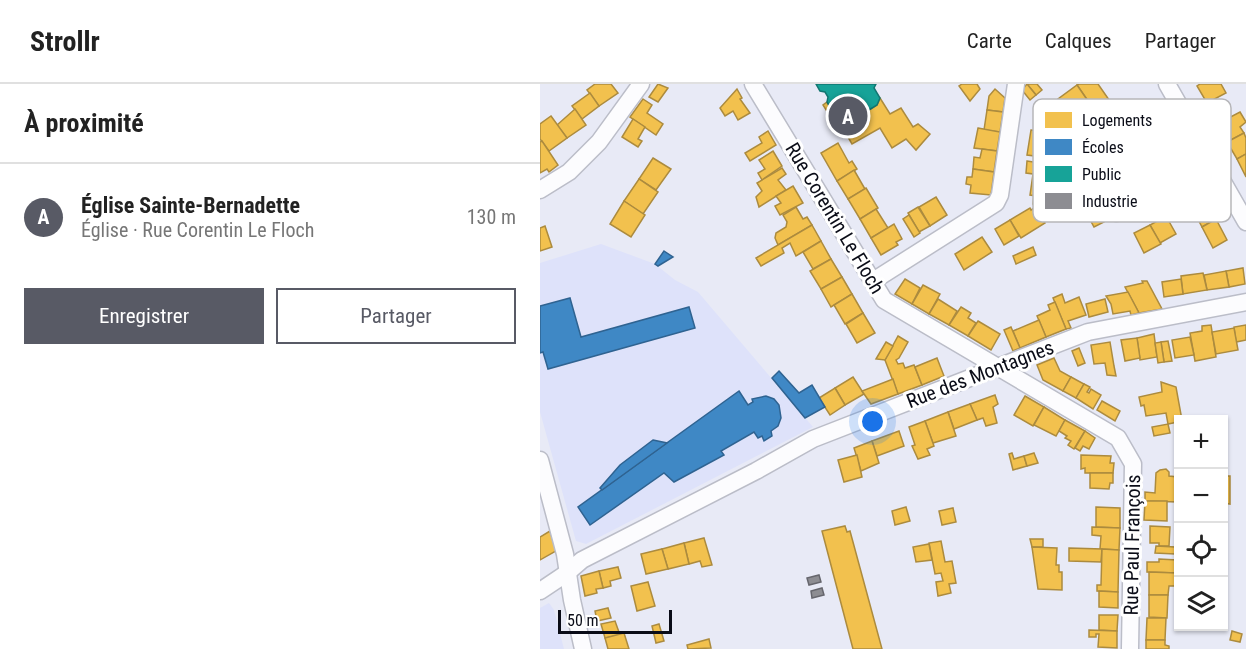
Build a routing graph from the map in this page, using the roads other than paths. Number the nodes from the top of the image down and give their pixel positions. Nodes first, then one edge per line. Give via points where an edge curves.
1 (641, 84) edge
2 (753, 84) edge
3 (1016, 84) edge
4 (1167, 84) edge
5 (1176, 99) edge
6 (540, 190) edge
7 (1231, 196) edge
8 (1246, 222) edge
9 (873, 281) junction
10 (1246, 302) edge
11 (999, 368) junction
12 (540, 460) edge
13 (547, 514) edge
14 (567, 573) junction
15 (540, 591) edge
16 (583, 649) edge
17 (1130, 649) edge

1 - 6 street via 599,142 569,172
2 - 9 street, Rue Corentin Le Floch
3 - 9 street via 996,203
4 - 5 street
7 - 8 street
9 - 11 street, Rue Corentin Le Floch via 884,300
10 - 11 street, Rue des Montagnes via 1088,332
11 - 14 street, Rue des Montagnes via 813,439 582,560
11 - 17 street, Rue Paul François via 1118,438 1133,464
12 - 13 street
13 - 14 street via 565,554
14 - 15 street, Rue des Montagnes
14 - 16 street

